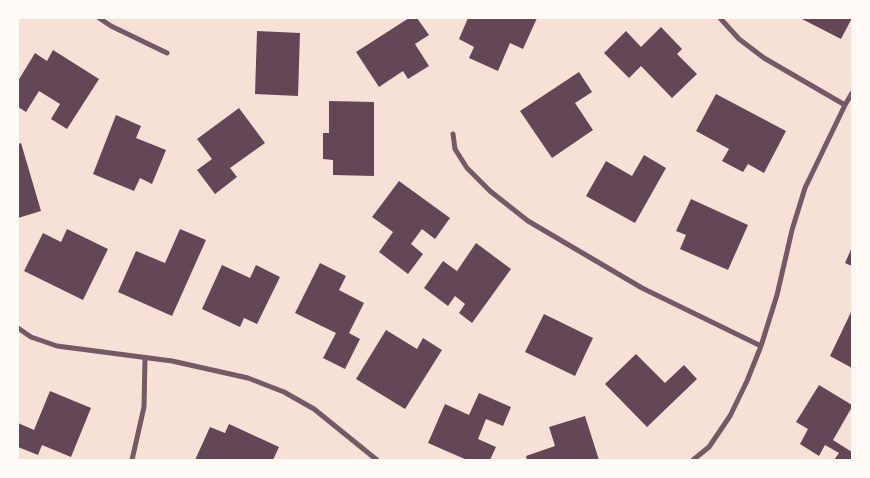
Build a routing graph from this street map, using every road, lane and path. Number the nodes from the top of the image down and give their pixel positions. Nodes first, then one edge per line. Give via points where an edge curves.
1 (99, 18) edge
2 (720, 18) edge
3 (167, 53) dead end
4 (852, 93) edge
5 (845, 105) junction
6 (453, 134) dead end
7 (18, 328) edge
8 (761, 346) junction
9 (145, 358) junction
10 (132, 460) edge
11 (377, 460) edge
12 (692, 460) edge

1 - 3 street
2 - 5 street via 739,39 764,58
4 - 5 street
5 - 8 street via 805,188
6 - 8 street via 455,149 467,168 528,221 642,288
7 - 9 street via 31,338 58,346
8 - 12 street via 730,416 709,446
9 - 10 street via 144,407
9 - 11 street via 248,378 284,392 314,409

